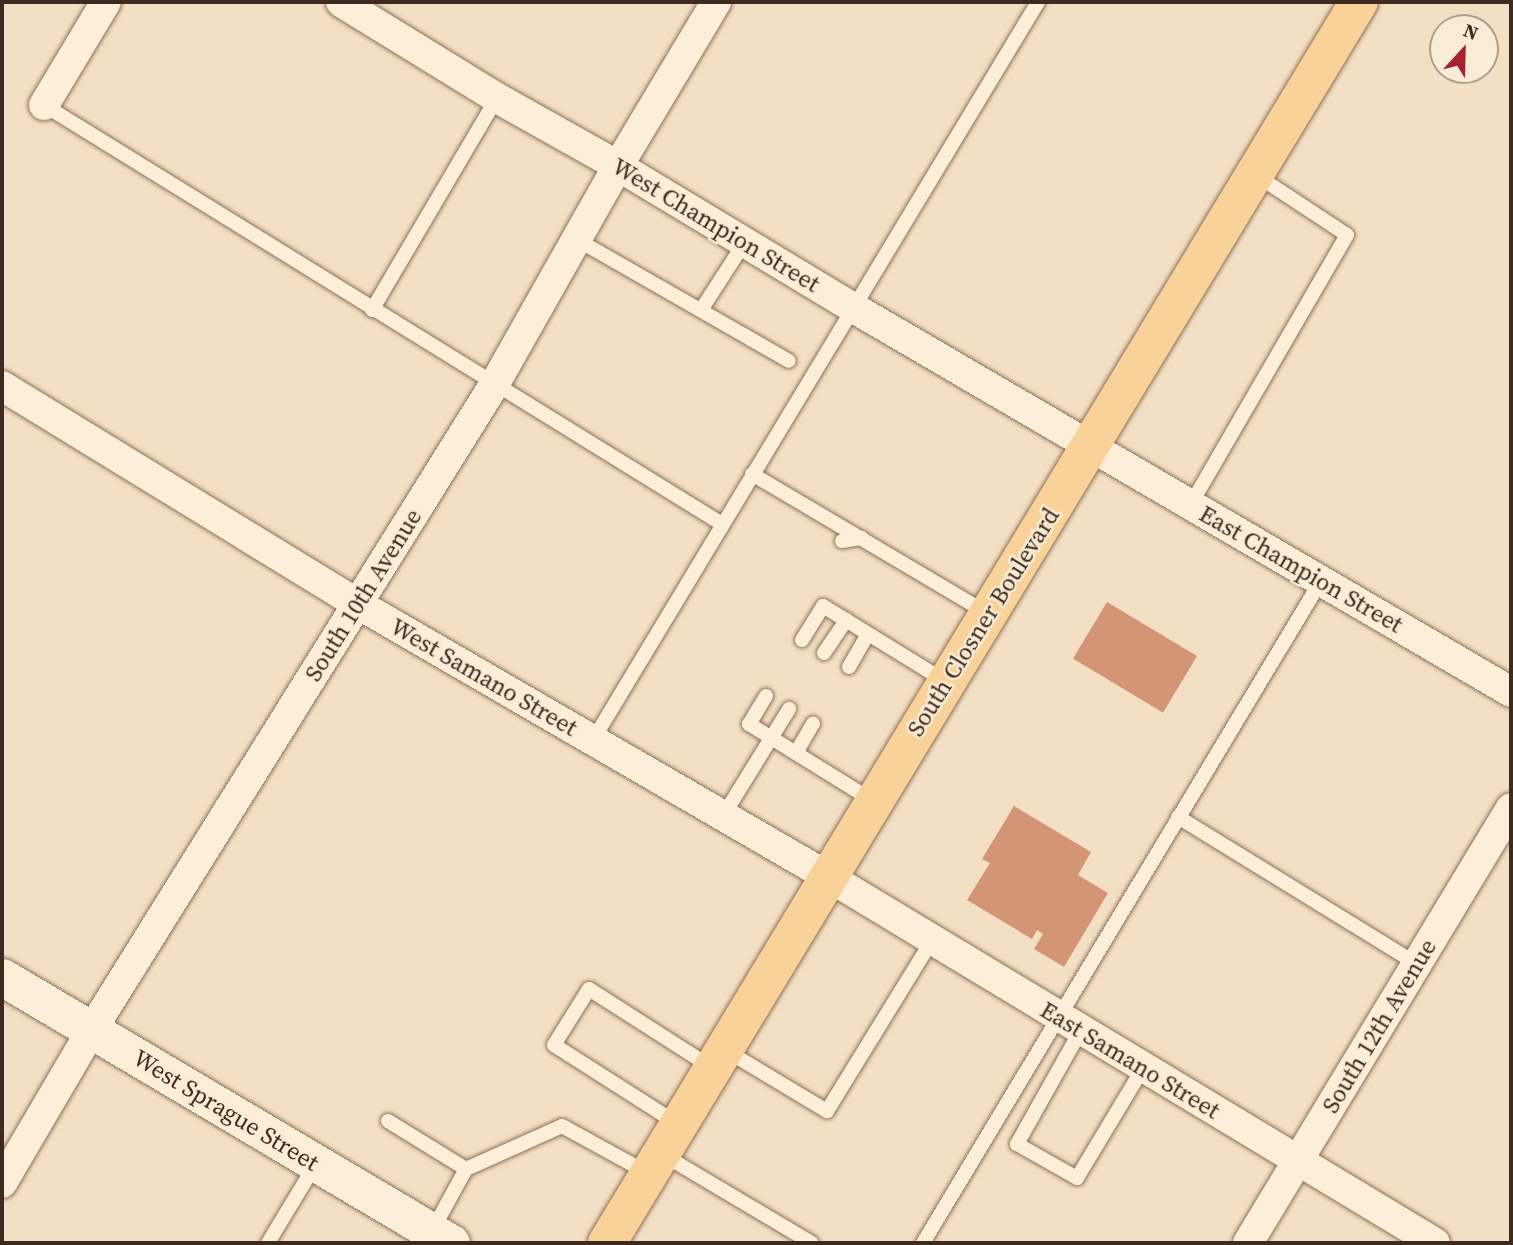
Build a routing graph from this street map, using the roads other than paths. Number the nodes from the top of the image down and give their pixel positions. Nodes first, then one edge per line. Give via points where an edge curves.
1 (107, 2) edge
2 (341, 2) edge
3 (716, 2) edge
4 (1038, 2) edge
5 (1350, 5) edge
6 (497, 98) junction
7 (44, 106) joint
8 (618, 166) junction
9 (1255, 175) junction
10 (576, 239) junction
11 (745, 242) junction
12 (852, 307) junction
13 (372, 310) junction
14 (701, 310) junction
15 (789, 360) dead end
16 (494, 385) junction
17 (2, 386) edge
18 (1092, 446) junction
19 (752, 474) junction
20 (802, 503) junction
21 (1191, 504) junction
22 (808, 522) dead end
23 (722, 524) junction
24 (862, 538) junction
25 (842, 541) dead end
26 (1321, 580) junction
27 (358, 604) junction
28 (988, 614) junction
29 (846, 620) junction
30 (868, 634) junction
31 (802, 640) dead end
32 (824, 653) dead end
33 (849, 667) dead end
34 (947, 681) junction
35 (1511, 692) edge
36 (766, 696) dead end
37 (789, 709) dead end
38 (813, 724) dead end
39 (772, 738) junction
40 (593, 740) junction
41 (796, 753) junction
42 (873, 801) junction
43 (1511, 808) edge
44 (723, 816) junction
45 (1178, 817) junction
46 (827, 876) junction
47 (932, 940) junction
48 (1417, 964) junction
49 (2, 976) edge
50 (1069, 1023) junction
51 (91, 1031) junction
52 (718, 1058) junction
53 (1143, 1068) junction
54 (388, 1121) dead end
55 (663, 1150) junction
56 (1297, 1162) junction
57 (316, 1164) junction
58 (466, 1169) junction
59 (2, 1183) edge
60 (441, 1238) edge
61 (268, 1243) edge
62 (607, 1243) edge
63 (812, 1243) edge
64 (923, 1243) edge
65 (1248, 1243) edge
66 (1434, 1243) edge

1 - 7 street
2 - 6 street, West Champion Street
3 - 8 street, South 10th Avenue
4 - 12 lane
5 - 9 main road, South Closner Boulevard
6 - 8 street, West Champion Street
6 - 13 lane
7 - 13 lane
8 - 10 street, South 10th Avenue
8 - 11 street, West Champion Street
9 - 18 main road, South Closner Boulevard
9 - 21 lane via 1347,235
10 - 14 lane
10 - 16 street, South 10th Avenue
11 - 12 street, West Champion Street
11 - 14 lane
12 - 18 street, West Champion Street
12 - 19 lane
13 - 16 lane
14 - 15 lane
16 - 23 lane
16 - 27 street, South 10th Avenue
17 - 27 street, West Samano Street
18 - 21 street, East Champion Street
18 - 28 main road, South Closner Boulevard
19 - 20 lane
19 - 23 lane
20 - 22 lane
20 - 24 lane
21 - 26 street, East Champion Street
23 - 40 lane
24 - 25 lane
24 - 28 lane
26 - 35 street, East Champion Street
26 - 45 lane
27 - 40 street, West Samano Street
27 - 51 street, South 10th Avenue
28 - 34 main road, South Closner Boulevard
29 - 30 lane
29 - 31 lane via 823,606
29 - 32 lane
30 - 33 lane
30 - 34 lane
34 - 42 main road, South Closner Boulevard
36 - 39 lane via 749,724
37 - 39 lane
38 - 41 lane
39 - 41 lane
39 - 44 lane
40 - 44 street, West Samano Street
41 - 42 lane
42 - 46 main road, South Closner Boulevard
43 - 48 street, South 12th Avenue
44 - 46 street, West Samano Street
45 - 48 lane
45 - 50 lane
46 - 47 street, East Samano Street
46 - 52 main road, South Closner Boulevard
47 - 50 street, East Samano Street
47 - 52 lane via 827,1111
48 - 56 street, South 12th Avenue
49 - 51 street, West Sprague Street
50 - 53 street, East Samano Street
50 - 53 lane via 1017,1144 1077,1178
50 - 64 lane
51 - 57 street, West Sprague Street
51 - 59 street, South 10th Avenue
52 - 55 main road, South Closner Boulevard
52 - 55 lane via 589,989 554,1045
53 - 56 street, East Samano Street
54 - 58 lane
55 - 58 lane via 562,1126
55 - 62 main road, South Closner Boulevard
55 - 63 lane
56 - 65 street, South 12th Avenue
56 - 66 street, East Samano Street
57 - 60 street, West Sprague Street
57 - 61 lane
58 - 60 lane

